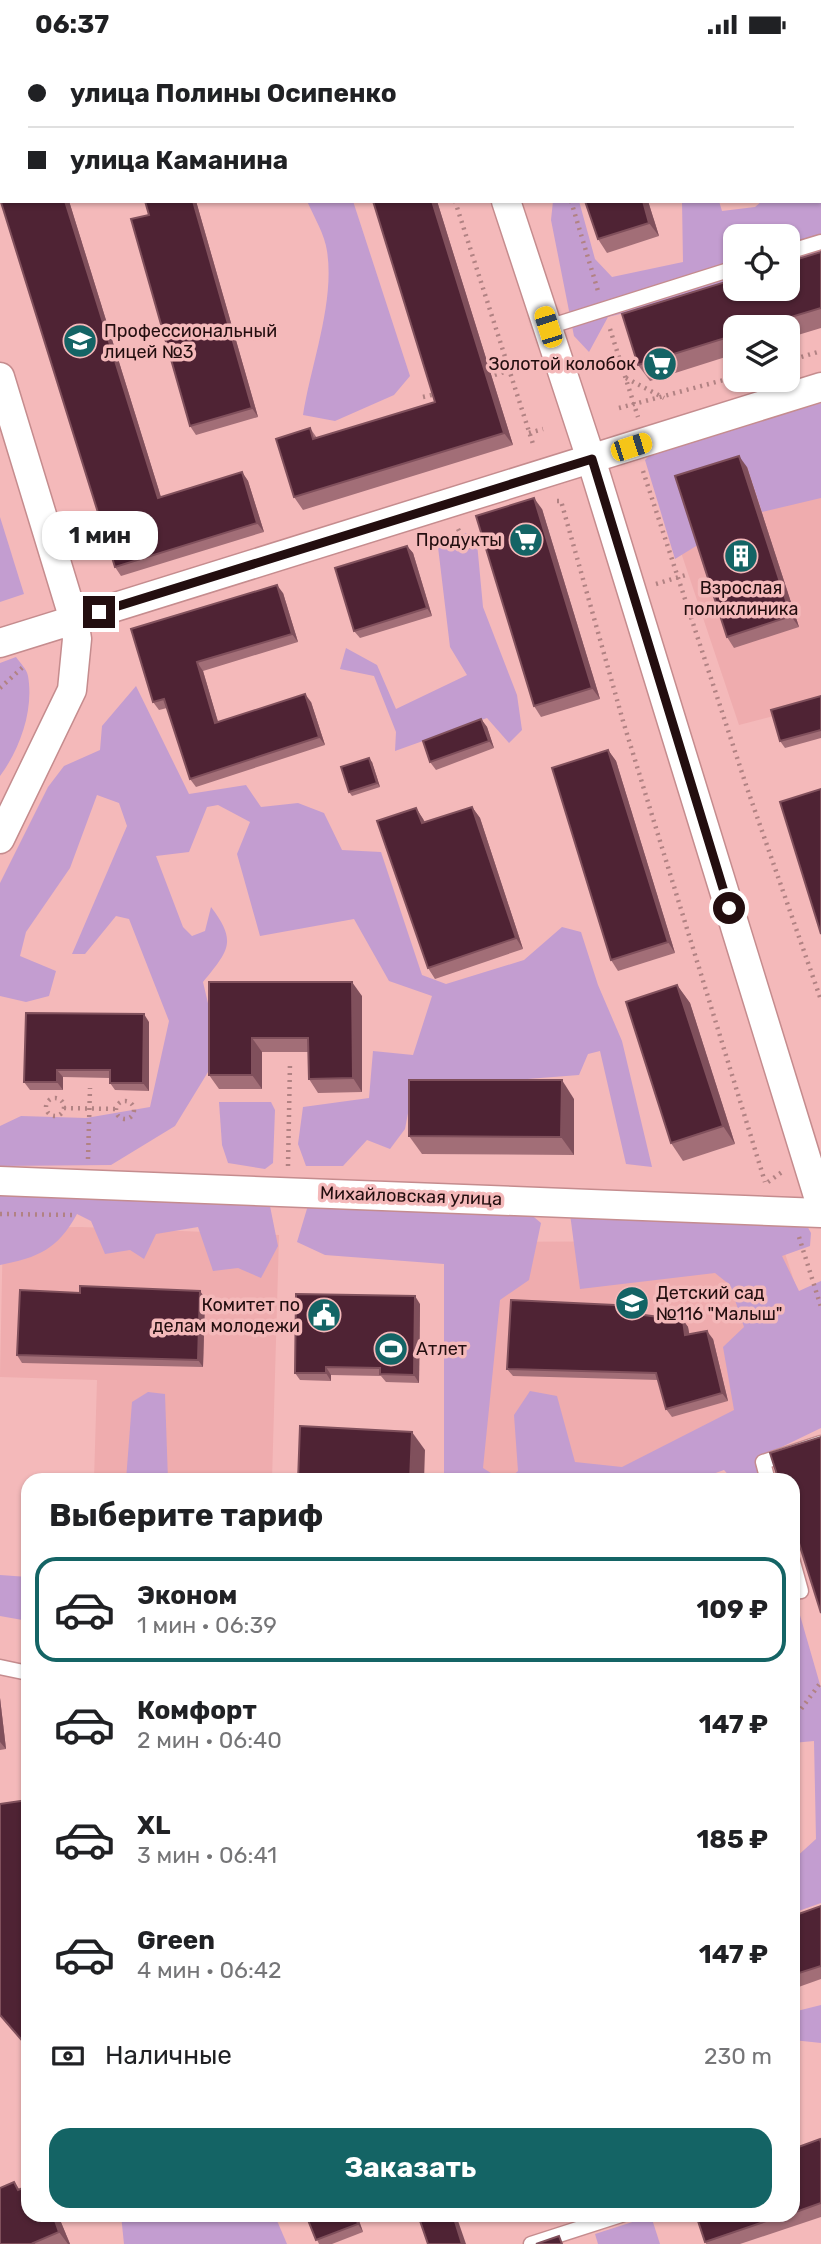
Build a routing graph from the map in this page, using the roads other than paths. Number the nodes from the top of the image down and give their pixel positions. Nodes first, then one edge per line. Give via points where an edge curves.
1 (507, 203) edge
2 (821, 242) edge
3 (800, 248) edge
4 (723, 272) edge
5 (548, 327) junction
6 (0, 377) edge
7 (821, 387) edge
8 (592, 459) junction
9 (75, 620) junction
10 (0, 643) edge
11 (0, 839) edge
12 (0, 1181) edge
13 (821, 1206) edge
14 (821, 1213) edge
15 (821, 1443) edge
16 (765, 1473) edge
17 (0, 1667) edge
18 (21, 1672) edge
19 (599, 2222) edge
20 (531, 2244) edge

1 - 5 street
2 - 3 lane
4 - 5 lane
5 - 8 street
6 - 9 street
7 - 8 street
8 - 9 street
8 - 13 street
9 - 10 street
9 - 11 street via 72,690
12 - 14 street, Михайловская улица
15 - 16 lane via 762,1462
17 - 18 lane
19 - 20 lane

